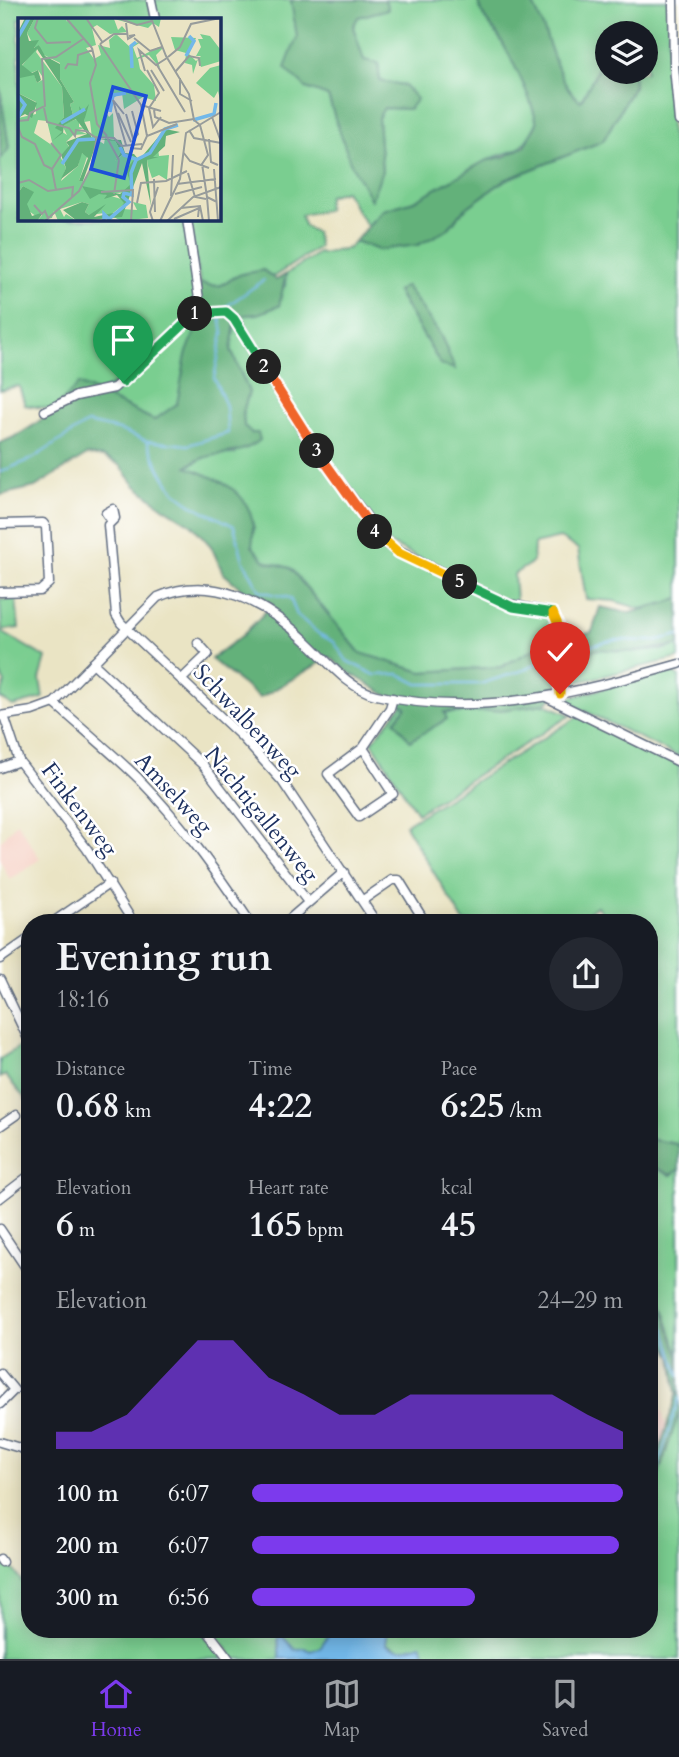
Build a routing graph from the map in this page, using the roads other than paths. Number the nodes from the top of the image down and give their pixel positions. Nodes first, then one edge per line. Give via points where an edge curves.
1 (151, 0) edge
2 (673, 0) edge
3 (155, 18) edge
4 (679, 121) edge
5 (187, 220) edge
6 (200, 314) junction
7 (45, 411) dead end
8 (111, 520) dead end
9 (0, 524) edge
10 (0, 592) edge
11 (125, 626) junction
12 (198, 643) dead end
13 (93, 663) junction
14 (679, 664) edge
15 (182, 679) junction
16 (560, 694) junction
17 (546, 697) junction
18 (393, 698) junction
19 (54, 702) junction
20 (2, 716) edge
21 (363, 748) junction
22 (19, 761) junction
23 (679, 761) edge
24 (0, 768) edge
25 (344, 872) junction
26 (110, 883) junction
27 (363, 900) junction
28 (308, 902) junction
29 (65, 914) edge
30 (128, 914) edge
31 (245, 914) edge
32 (295, 914) edge
33 (371, 914) edge
34 (420, 914) edge
35 (21, 944) edge
36 (0, 959) edge
37 (0, 980) edge
38 (21, 1024) edge
39 (16, 1115) dead end
40 (0, 1126) edge
41 (21, 1182) edge
42 (0, 1198) edge
43 (0, 1228) edge
44 (21, 1260) edge
45 (0, 1373) edge
46 (0, 1405) edge
47 (0, 1442) edge
48 (21, 1448) edge
49 (213, 1638) edge
50 (229, 1659) edge

1 - 3 street
2 - 4 street
5 - 6 street
6 - 7 street via 114,388 76,396
6 - 16 street via 226,312 234,319 310,442 378,536 399,553 504,603 552,613 560,629
8 - 11 street via 116,615
9 - 10 street via 40,522 46,527 49,583 40,591
11 - 13 street
11 - 15 street, Schwalbenweg
11 - 18 street via 158,597 174,590 219,589 256,604 303,638 351,683
12 - 15 street via 208,654
13 - 19 street
13 - 28 street, Nachtigallenweg via 203,765
14 - 16 street
15 - 25 street, Schwalbenweg via 282,781
16 - 17 street
17 - 18 street via 491,705
17 - 23 street
18 - 21 street
19 - 20 street
19 - 31 street, Amselweg via 173,817
20 - 22 street, Finkenweg
21 - 21 street via 393,794 359,817 328,774
22 - 24 street
22 - 26 street, Finkenweg
25 - 27 street, Schwalbenweg
25 - 28 street
26 - 29 street
26 - 30 street, Finkenweg
27 - 33 street, Schwalbenweg
27 - 34 street via 399,880
28 - 32 street
35 - 36 street
37 - 38 street
39 - 40 street
41 - 42 street
43 - 44 street
45 - 46 street via 14,1390
47 - 48 street
49 - 50 street

